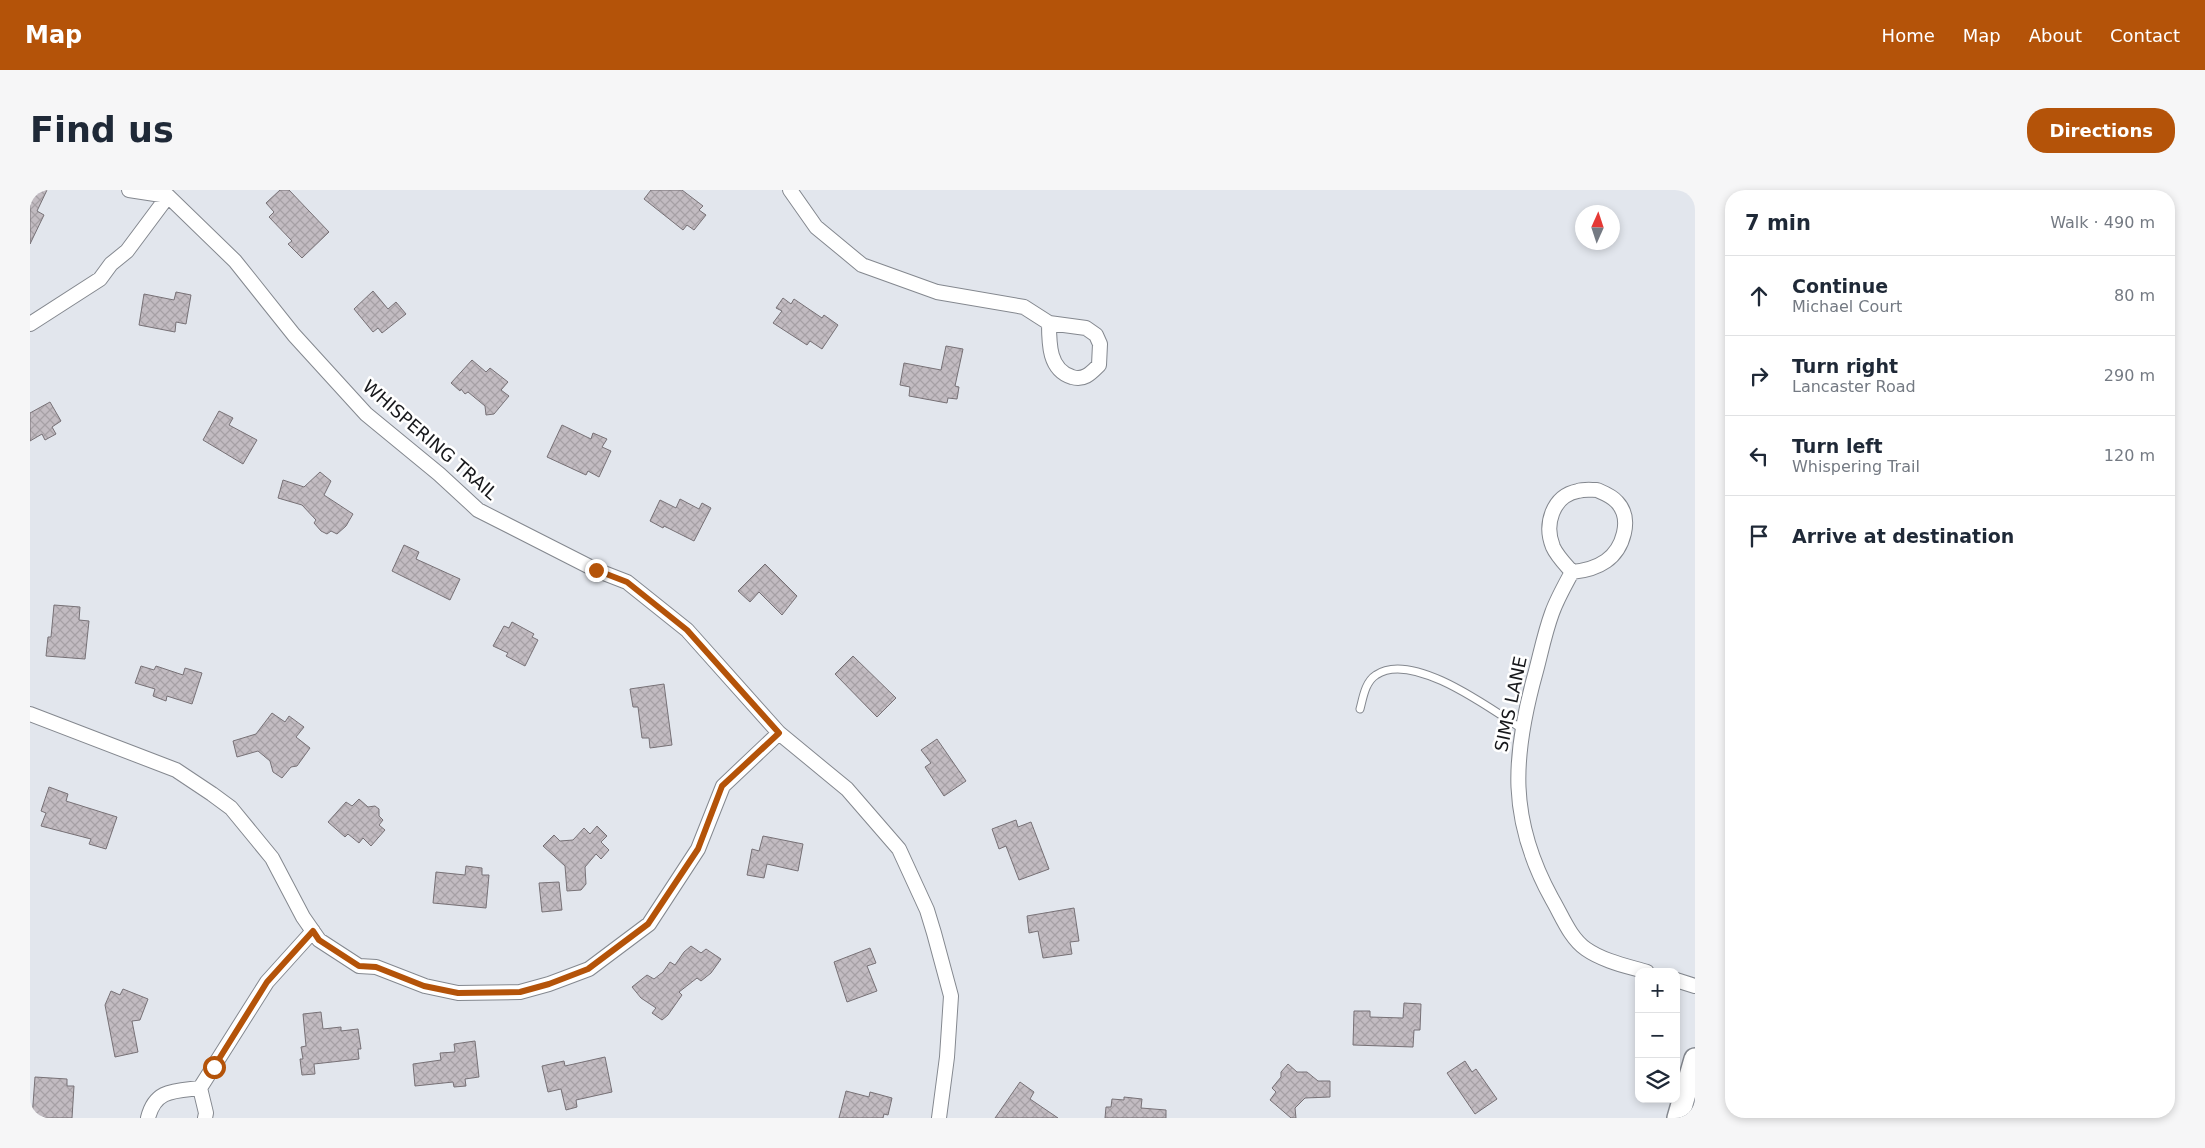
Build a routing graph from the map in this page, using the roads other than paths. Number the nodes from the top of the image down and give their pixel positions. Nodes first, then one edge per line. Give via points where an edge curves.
1 (129, 190) edge
2 (790, 190) edge
3 (168, 196) junction
4 (1050, 323) junction
5 (30, 324) edge
6 (1572, 572) junction
7 (1360, 709) dead end
8 (30, 714) edge
9 (1522, 729) junction
10 (779, 733) junction
11 (313, 931) junction
12 (1635, 968) edge
13 (1680, 981) edge
14 (1695, 986) edge
15 (1695, 1059) edge
16 (200, 1088) junction
17 (148, 1118) edge
18 (205, 1118) edge
19 (939, 1118) edge
20 (1678, 1118) edge

1 - 3 street
2 - 4 street via 816,227 862,266 938,292 1024,307
3 - 5 street via 127,251 100,279
3 - 10 street, WHISPERING TRAIL via 235,261 294,335 366,414 482,512 596,570 627,582 687,630
4 - 4 street via 1050,349 1054,363 1063,374 1078,379 1090,375 1099,365 1100,344 1096,335 1086,328
6 - 6 street via 1593,568 1615,553 1625,520 1623,510 1608,494 1597,490 1568,494 1550,516 1554,547
6 - 9 street, SIMS LANE via 1552,612
7 - 9 lane via 1364,690 1375,675 1390,669 1406,669 1447,682
8 - 11 street via 176,770 231,808 272,858
9 - 12 street, SIMS LANE via 1517,764 1521,816 1530,852 1547,889 1572,934 1586,949
10 - 11 street via 722,786 698,849 648,924 588,969 520,992 458,993 424,986 376,967 359,966 319,940
10 - 19 street, WHISPERING TRAIL via 848,788 899,849 927,910 951,996
11 - 16 street via 267,982
13 - 14 street
15 - 20 main road
16 - 17 street via 164,1094 151,1104
16 - 18 street

